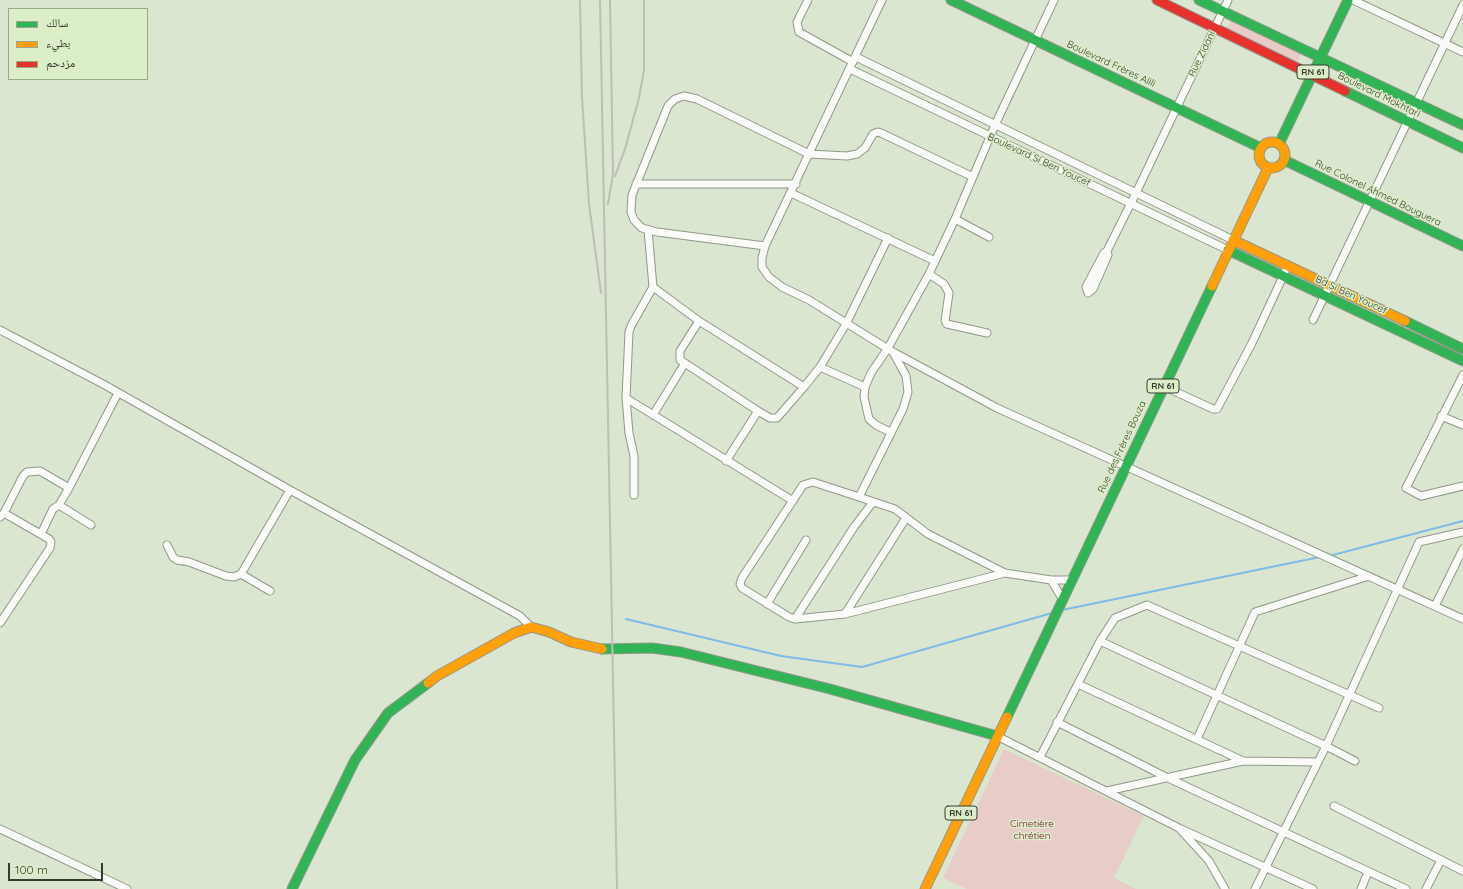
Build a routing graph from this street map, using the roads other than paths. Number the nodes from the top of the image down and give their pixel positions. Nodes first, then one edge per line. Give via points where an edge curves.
1 (808, 0) edge
2 (882, 0) edge
3 (951, 0) edge
4 (1054, 0) edge
5 (1156, 0) edge
6 (1199, 0) edge
7 (1228, 0) edge
8 (1348, 0) edge
9 (1353, 0) edge
10 (1463, 5) edge
11 (1223, 12) junction
12 (1215, 28) junction
13 (1035, 40) junction
14 (1445, 43) junction
15 (1463, 52) edge
16 (1320, 58) junction
17 (855, 59) junction
18 (850, 69) junction
19 (1312, 75) junction
20 (1416, 103) junction
21 (1177, 108) junction
22 (1407, 121) junction
23 (995, 125) junction
24 (1463, 125) edge
25 (990, 136) junction
26 (1279, 144) junction
27 (1261, 148) junction
28 (1463, 148) edge
29 (809, 154) junction
30 (1284, 160) junction
31 (1268, 168) junction
32 (973, 177) junction
33 (636, 184) junction
34 (796, 184) junction
35 (792, 193) junction
36 (1136, 193) junction
37 (1369, 201) junction
38 (1131, 203) junction
39 (955, 219) junction
40 (648, 230) junction
41 (989, 236) dead end
42 (888, 238) junction
43 (1233, 240) junction
44 (1463, 246) edge
45 (764, 249) junction
46 (1228, 250) junction
47 (1107, 251) junction
48 (935, 261) junction
49 (1288, 266) junction
50 (929, 274) junction
51 (1283, 276) junction
52 (653, 287) junction
53 (1327, 291) junction
54 (1313, 320) dead end
55 (699, 321) junction
56 (846, 324) junction
57 (0, 330) edge
58 (1423, 331) junction
59 (987, 333) dead end
60 (1419, 340) junction
61 (1463, 349) edge
62 (890, 350) junction
63 (1463, 361) edge
64 (684, 363) junction
65 (820, 367) junction
66 (1463, 375) edge
67 (1163, 386) junction
68 (804, 387) junction
69 (865, 387) junction
70 (118, 393) junction
71 (626, 398) junction
72 (758, 411) junction
73 (653, 415) junction
74 (1441, 416) junction
75 (1463, 425) edge
76 (890, 432) junction
77 (726, 461) junction
78 (1125, 466) junction
79 (1463, 486) edge
80 (69, 488) junction
81 (290, 490) junction
82 (634, 495) dead end
83 (859, 497) junction
84 (793, 501) junction
85 (873, 502) junction
86 (59, 505) junction
87 (2, 515) edge
88 (906, 518) junction
89 (91, 524) dead end
90 (1463, 532) edge
91 (40, 534) junction
92 (806, 540) dead end
93 (167, 545) dead end
94 (1463, 548) edge
95 (1005, 573) junction
96 (241, 574) junction
97 (1369, 576) junction
98 (1051, 580) junction
99 (1072, 580) junction
100 (1398, 589) junction
101 (270, 591) dead end
102 (1061, 603) junction
103 (767, 604) junction
104 (1435, 606) junction
105 (845, 614) junction
106 (795, 619) junction
107 (1463, 619) edge
108 (0, 623) edge
109 (531, 627) junction
110 (1100, 641) junction
111 (1238, 646) junction
112 (1078, 684) junction
113 (1349, 694) junction
114 (1217, 695) junction
115 (1379, 708) dead end
116 (1057, 722) junction
117 (997, 736) junction
118 (1197, 739) junction
119 (1326, 746) junction
120 (1040, 757) junction
121 (1243, 761) junction
122 (1355, 761) dead end
123 (1318, 762) junction
124 (1168, 778) junction
125 (1107, 791) junction
126 (1334, 806) dead end
127 (1179, 828) junction
128 (0, 829) edge
129 (1284, 833) junction
130 (1441, 860) junction
131 (1266, 866) junction
132 (1463, 871) edge
133 (1368, 872) junction
134 (127, 889) edge
135 (292, 889) edge
136 (925, 889) edge
137 (1225, 889) edge
138 (1255, 889) edge
139 (1313, 889) edge
140 (1361, 889) edge
141 (1406, 889) edge
142 (1426, 889) edge

1 - 17 street, Boulevard Si Ben Youcef via 797,22 799,32
2 - 17 street
3 - 13 main road, Boulevard Frères Alili
4 - 13 street
5 - 12 main road, Boulevard Mokhtari
6 - 11 main road, Boulevard Mokhtari
7 - 11 street, Rue Zidani
8 - 16 main road, RN 61
9 - 14 street
10 - 14 street
11 - 12 street, Rue Zidani
11 - 16 main road, Boulevard Mokhtari
12 - 19 main road, Boulevard Mokhtari
12 - 21 street, Rue Zidani
13 - 21 main road, Boulevard Frères Alili
13 - 23 street
14 - 15 street
14 - 20 street
16 - 19 main road, RN 61
16 - 20 main road, Boulevard Mokhtari
17 - 18 street
17 - 23 street, Boulevard Si Ben Youcef
18 - 25 street, Boulevard Si Ben Youcef
18 - 29 street
19 - 22 main road, Boulevard Mokhtari
19 - 26 main road, RN 61
20 - 22 street
20 - 24 main road, Boulevard Mokhtari
21 - 27 main road, Boulevard Frères Alili
21 - 36 street, Rue Zidani
22 - 28 main road, Boulevard Mokhtari
22 - 37 street
23 - 25 street
23 - 36 street, Boulevard Si Ben Youcef
25 - 32 street
25 - 38 street, Boulevard Si Ben Youcef
26 - 27 main road via 1267,143
26 - 30 main road via 1284,151
27 - 31 main road via 1259,157
29 - 32 street via 857,154 873,134 878,132
29 - 33 street via 697,99 680,96 668,106
29 - 34 street
30 - 31 main road via 1279,166
30 - 37 main road, Rue Colonel Ahmed Bouguera
31 - 43 main road, Rue des Frères Bouza / RN 61
32 - 39 street
33 - 34 street
33 - 40 street via 632,195 631,212 638,225
34 - 35 street
35 - 42 street
35 - 45 street
36 - 38 street, Rue Zidani
36 - 43 street, Boulevard Si Ben Youcef
37 - 44 main road, Rue Colonel Ahmed Bouguera
37 - 53 street
38 - 46 street, Boulevard Si Ben Youcef
38 - 47 street, Rue Zidani
39 - 41 street
39 - 48 street
40 - 45 street
40 - 52 street
42 - 48 street
42 - 56 street
43 - 46 main road, Rue des Frères Bouza / RN 61
43 - 49 main road, Bd Si Ben Youcef
45 - 56 street via 762,267 773,282 809,300
46 - 51 main road, Bd Si Ben Youcef
46 - 67 main road, Rue des Frères Bouza / RN 61
47 - 47 street via 1086,287 1088,293 1093,289 1108,255
48 - 50 street
49 - 51 street
49 - 53 main road, Bd Si Ben Youcef
50 - 59 street via 944,284 949,294 945,321 947,324
50 - 62 street
51 - 53 main road, Bd Si Ben Youcef
51 - 67 street via 1252,343 1217,409
52 - 55 street
52 - 71 street via 628,332
53 - 54 street
53 - 58 main road, Bd Si Ben Youcef
53 - 60 main road, Bd Si Ben Youcef
55 - 64 street via 680,351 679,357
55 - 68 street
56 - 62 street
56 - 65 street
57 - 70 street
58 - 60 main road
58 - 61 main road, Bd Si Ben Youcef
60 - 63 main road, Bd Si Ben Youcef
62 - 69 street via 871,373
62 - 76 street via 906,376 908,392 903,409
62 - 78 street via 997,408
64 - 72 street
64 - 73 street
65 - 68 street
65 - 69 street
66 - 74 street
67 - 78 main road, Rue des Frères Bouza / RN 61
68 - 72 street via 777,418 770,418
69 - 76 street via 864,397 869,419
70 - 80 street
70 - 81 street
71 - 73 street
71 - 82 street via 634,456
72 - 77 street
73 - 77 street
74 - 75 street
74 - 79 street via 1406,488 1421,496
76 - 83 street
77 - 84 street
78 - 97 street
78 - 99 main road, Rue des Frères Bouza / RN 61
80 - 86 street
80 - 87 street via 40,471 27,472
81 - 96 street
81 - 109 street via 520,616
83 - 84 street via 810,482 803,485
83 - 85 street
84 - 103 street via 741,580 744,590
85 - 88 street via 890,507
85 - 106 street
86 - 89 street
86 - 91 street via 53,509
87 - 91 street
88 - 95 street via 928,534
88 - 105 street
90 - 100 street via 1419,542
91 - 108 street via 49,538 50,548
92 - 103 street
93 - 96 street via 177,560 230,577
94 - 104 street
95 - 98 street
95 - 105 street
96 - 101 street
97 - 100 street
97 - 111 street via 1255,612
98 - 99 street
98 - 102 street
99 - 102 main road, Rue des Frères Bouza / RN 61
100 - 104 street
100 - 113 street
102 - 117 main road, Rue des Frères Bouza / RN 61
103 - 106 street
104 - 107 street
105 - 106 street
109 - 117 main road via 570,642 596,648 652,648 681,652 830,689
109 - 135 main road via 514,633 437,676 388,713 355,760
110 - 111 street via 1115,618 1147,605
110 - 112 street
110 - 114 street
111 - 113 street
111 - 114 street
112 - 116 street
112 - 118 street
113 - 115 street
113 - 119 street
114 - 118 street
114 - 119 street
116 - 120 street
116 - 124 street
117 - 120 street
117 - 136 main road, RN 61
118 - 121 street
119 - 122 street
119 - 123 street
120 - 125 street
121 - 123 street
121 - 124 street
123 - 129 street
124 - 125 street
124 - 129 street
125 - 127 street
126 - 130 street
127 - 131 street
127 - 137 street via 1209,861
128 - 134 street
129 - 131 street
129 - 133 street
130 - 132 street
130 - 142 street
131 - 138 street
131 - 139 street
133 - 140 street
133 - 141 street

